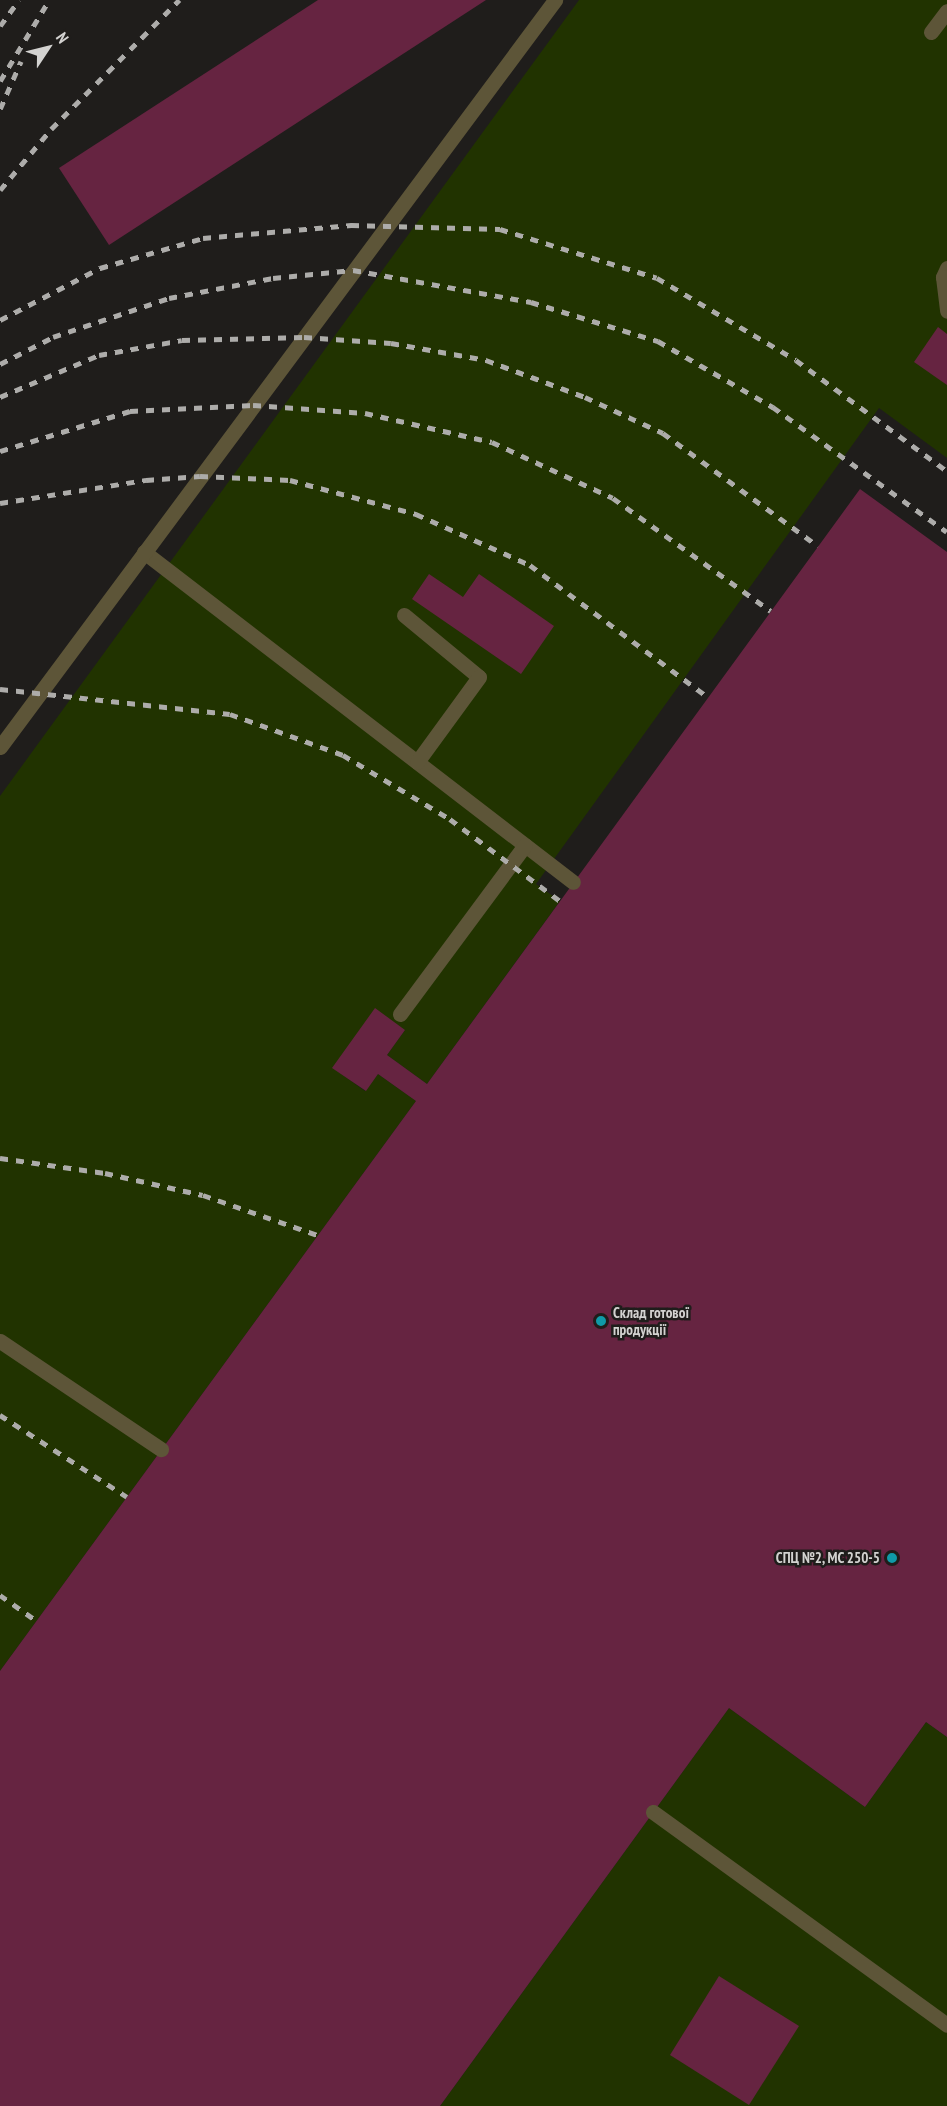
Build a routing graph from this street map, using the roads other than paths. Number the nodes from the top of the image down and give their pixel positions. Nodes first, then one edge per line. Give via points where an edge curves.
1 (555, 0) edge
2 (947, 11) edge
3 (932, 32) dead end
4 (947, 268) edge
5 (947, 311) edge
6 (144, 552) junction
7 (404, 615) dead end
8 (0, 747) edge
9 (417, 762) junction
10 (525, 845) junction
11 (573, 882) dead end
12 (400, 1014) dead end
13 (0, 1341) edge
14 (162, 1449) dead end
15 (654, 1812) dead end
16 (947, 2025) edge

1 - 6 lane
2 - 3 lane
4 - 5 lane via 943,277
6 - 8 lane
6 - 9 lane
7 - 9 lane via 479,677
9 - 10 lane
10 - 11 lane
10 - 12 lane
13 - 14 lane
15 - 16 lane

